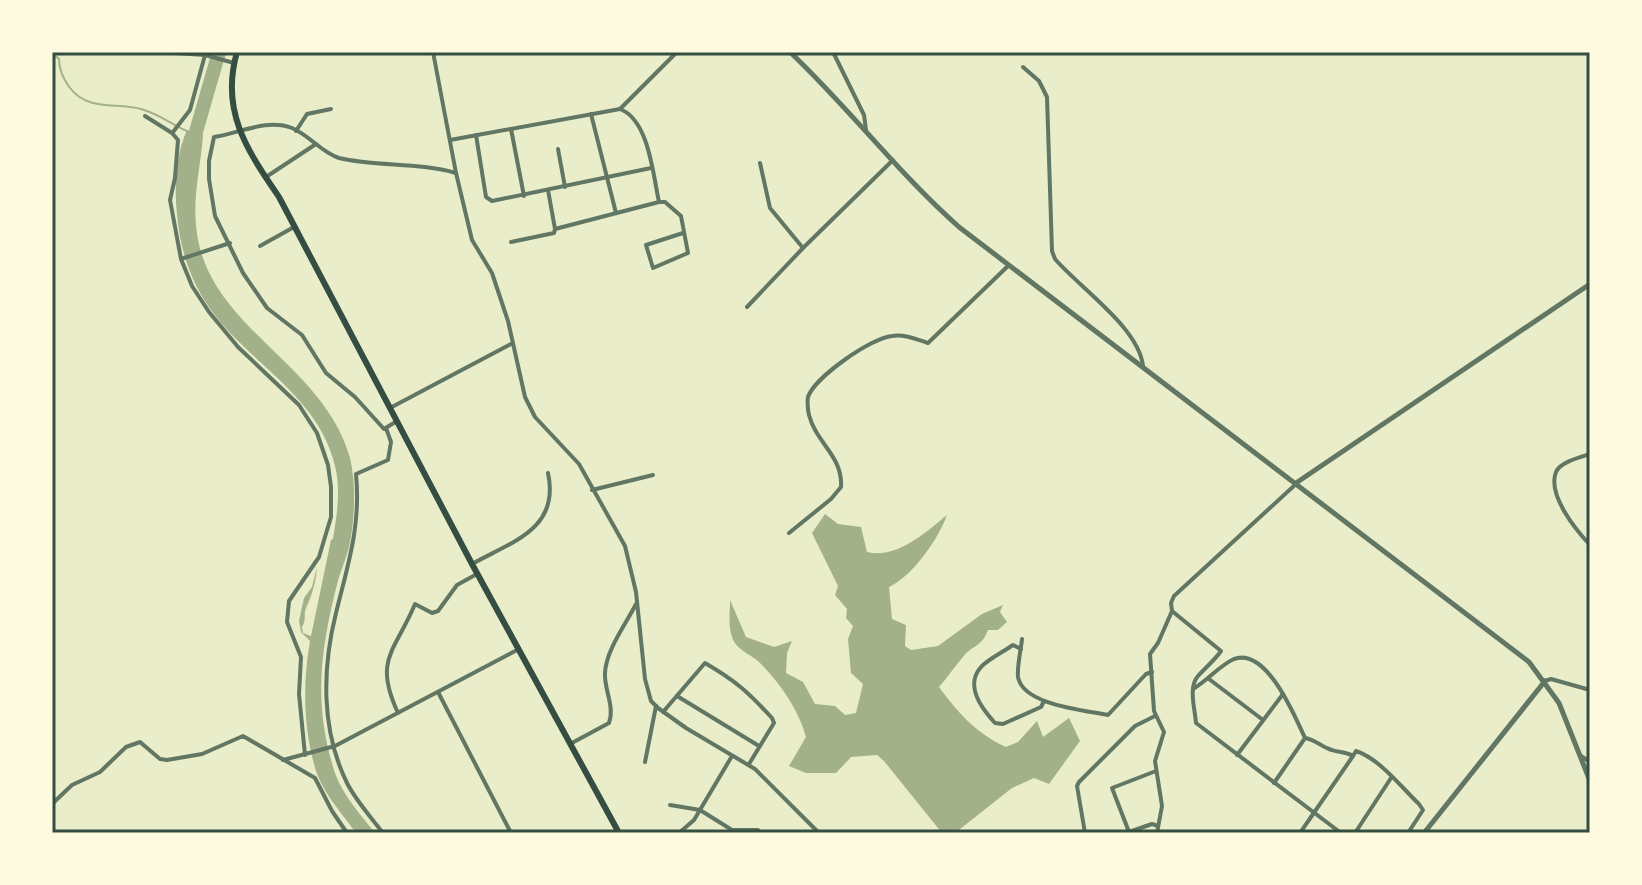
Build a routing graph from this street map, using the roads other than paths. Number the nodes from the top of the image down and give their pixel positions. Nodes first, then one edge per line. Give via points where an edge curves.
1 (160, 52) edge
2 (237, 52) edge
3 (433, 52) edge
4 (677, 52) edge
5 (790, 52) edge
6 (833, 52) edge
7 (173, 53) edge
8 (205, 55) junction
9 (230, 62) junction
10 (1023, 67) dead end
11 (331, 109) dead end
12 (620, 109) junction
13 (591, 114) junction
14 (145, 116) dead end
15 (511, 129) junction
16 (866, 130) junction
17 (238, 131) junction
18 (296, 131) junction
19 (172, 133) junction
20 (476, 135) junction
21 (450, 140) junction
22 (316, 144) junction
23 (558, 149) dead end
24 (893, 160) junction
25 (760, 163) dead end
26 (651, 168) junction
27 (456, 173) junction
28 (266, 177) junction
29 (607, 178) junction
30 (565, 187) junction
31 (548, 190) junction
32 (524, 196) junction
33 (659, 202) junction
34 (616, 213) junction
35 (294, 227) junction
36 (555, 229) junction
37 (683, 233) junction
38 (511, 242) dead end
39 (230, 243) junction
40 (260, 246) dead end
41 (803, 248) junction
42 (181, 259) junction
43 (1008, 266) junction
44 (1590, 284) edge
45 (747, 307) dead end
46 (511, 344) junction
47 (1144, 369) junction
48 (390, 408) junction
49 (397, 421) junction
50 (386, 428) junction
51 (1590, 454) edge
52 (548, 473) dead end
53 (653, 475) dead end
54 (1296, 484) junction
55 (592, 490) junction
56 (789, 533) dead end
57 (1590, 545) edge
58 (472, 564) junction
59 (477, 574) junction
60 (637, 602) junction
61 (1172, 611) junction
62 (1022, 639) dead end
63 (520, 649) junction
64 (1021, 649) junction
65 (1152, 672) junction
66 (1209, 679) junction
67 (1545, 681) junction
68 (1193, 689) junction
69 (1590, 690) edge
70 (438, 692) junction
71 (1283, 694) junction
72 (677, 696) junction
73 (1044, 701) junction
74 (656, 706) junction
75 (663, 712) junction
76 (398, 713) junction
77 (1156, 716) junction
78 (1263, 720) junction
79 (1305, 738) junction
80 (570, 744) junction
81 (335, 746) junction
82 (759, 746) junction
83 (1579, 754) junction
84 (307, 755) junction
85 (1237, 755) junction
86 (732, 756) junction
87 (1353, 756) junction
88 (283, 760) junction
89 (645, 762) dead end
90 (1590, 762) edge
91 (748, 765) junction
92 (1156, 771) junction
93 (1392, 778) junction
94 (1590, 781) edge
95 (1274, 783) junction
96 (52, 804) edge
97 (670, 805) dead end
98 (700, 810) junction
99 (1314, 814) junction
100 (1158, 826) junction
101 (347, 833) edge
102 (383, 833) edge
103 (511, 833) edge
104 (619, 833) edge
105 (679, 833) edge
106 (759, 833) edge
107 (819, 833) edge
108 (1085, 833) edge
109 (1157, 833) edge
110 (1300, 833) edge
111 (1341, 833) edge
112 (1355, 833) edge
113 (1408, 833) edge
114 (1424, 833) edge

1 - 7 street
2 - 9 main road
3 - 21 street
4 - 12 street
5 - 16 street
6 - 16 street via 864,115
7 - 8 street
8 - 9 street
8 - 19 street via 190,110
9 - 17 main road
10 - 47 street via 1047,97 1055,259 1141,351
11 - 18 street via 307,114
12 - 13 street
12 - 26 street via 643,131
13 - 15 street
13 - 29 street
14 - 19 street
15 - 20 street
15 - 32 street
16 - 24 street
17 - 18 street via 273,126
17 - 28 main road
17 - 39 street via 214,137 209,161 215,216
18 - 22 street
19 - 42 street via 178,143 170,200
20 - 21 street
20 - 32 street via 486,197 492,201
21 - 27 street
22 - 27 street via 339,158
22 - 28 street
23 - 30 street
24 - 41 street
24 - 43 street via 933,204
25 - 41 street via 770,208
26 - 29 street
26 - 33 street
27 - 46 street via 472,240 492,273
28 - 35 main road
29 - 30 street
29 - 34 street
30 - 31 street
31 - 32 street
31 - 36 street
33 - 34 street
33 - 37 street via 681,216
34 - 36 street
35 - 40 street
35 - 48 main road
36 - 38 street
37 - 37 street via 688,253 653,268 646,245
39 - 42 street
39 - 50 street via 267,308 302,335 326,373
41 - 45 street
42 - 84 street via 209,312 307,416 328,465 331,517 322,551 289,601 287,622 301,657 299,694
43 - 47 street
43 - 56 street via 928,343 892,336 876,340 856,350 815,387 808,398 809,414 837,461 841,487
44 - 54 street
46 - 48 street
46 - 55 street via 535,417 571,453
47 - 54 street
48 - 49 main road
49 - 50 street
49 - 58 main road
50 - 81 street via 391,442 388,460 356,474 356,536 325,674
51 - 57 street via 1556,474 1558,499
52 - 58 street via 552,501 539,524
53 - 55 street
54 - 61 street via 1174,596
54 - 67 street via 1501,639
55 - 60 street via 625,546
58 - 59 main road
59 - 63 main road
59 - 76 street via 457,585 438,611 415,604 391,649 385,675
60 - 74 street via 645,679
60 - 80 street via 605,672 609,723
61 - 65 street via 1150,654
61 - 68 street via 1221,651 1196,677
62 - 64 street
63 - 70 street
63 - 80 main road
64 - 73 street via 1018,676 1023,689
64 - 73 street via 1013,645 980,668 974,682 979,706 1003,724
65 - 73 street via 1108,715
65 - 77 street
66 - 68 street
66 - 71 street via 1233,659 1250,660
66 - 78 street
67 - 69 street
67 - 83 street
67 - 114 street
68 - 85 street via 1196,723
70 - 76 street
70 - 103 street
71 - 78 street
71 - 79 street
72 - 75 street
72 - 82 street
72 - 82 street via 705,663 725,675 772,718
74 - 75 street
74 - 89 street
75 - 86 street
76 - 81 street
77 - 92 street via 1164,732
77 - 108 street via 1135,726 1079,782
78 - 85 street
79 - 87 street
79 - 95 street
80 - 104 main road
81 - 84 street
81 - 102 street via 347,783
82 - 91 street
83 - 90 street
83 - 94 street
84 - 88 street
85 - 95 street
86 - 91 street
86 - 98 street
87 - 93 street via 1361,753
87 - 99 street
88 - 96 street via 243,736 202,754 167,760 140,742 72,785
88 - 101 street via 315,778
91 - 107 street
92 - 100 street via 1162,806
92 - 100 street via 1112,788 1129,832
93 - 112 street
93 - 113 street via 1423,810
95 - 99 street
97 - 98 street
98 - 105 street
98 - 106 street via 732,830
99 - 110 street
99 - 111 street
100 - 109 street

